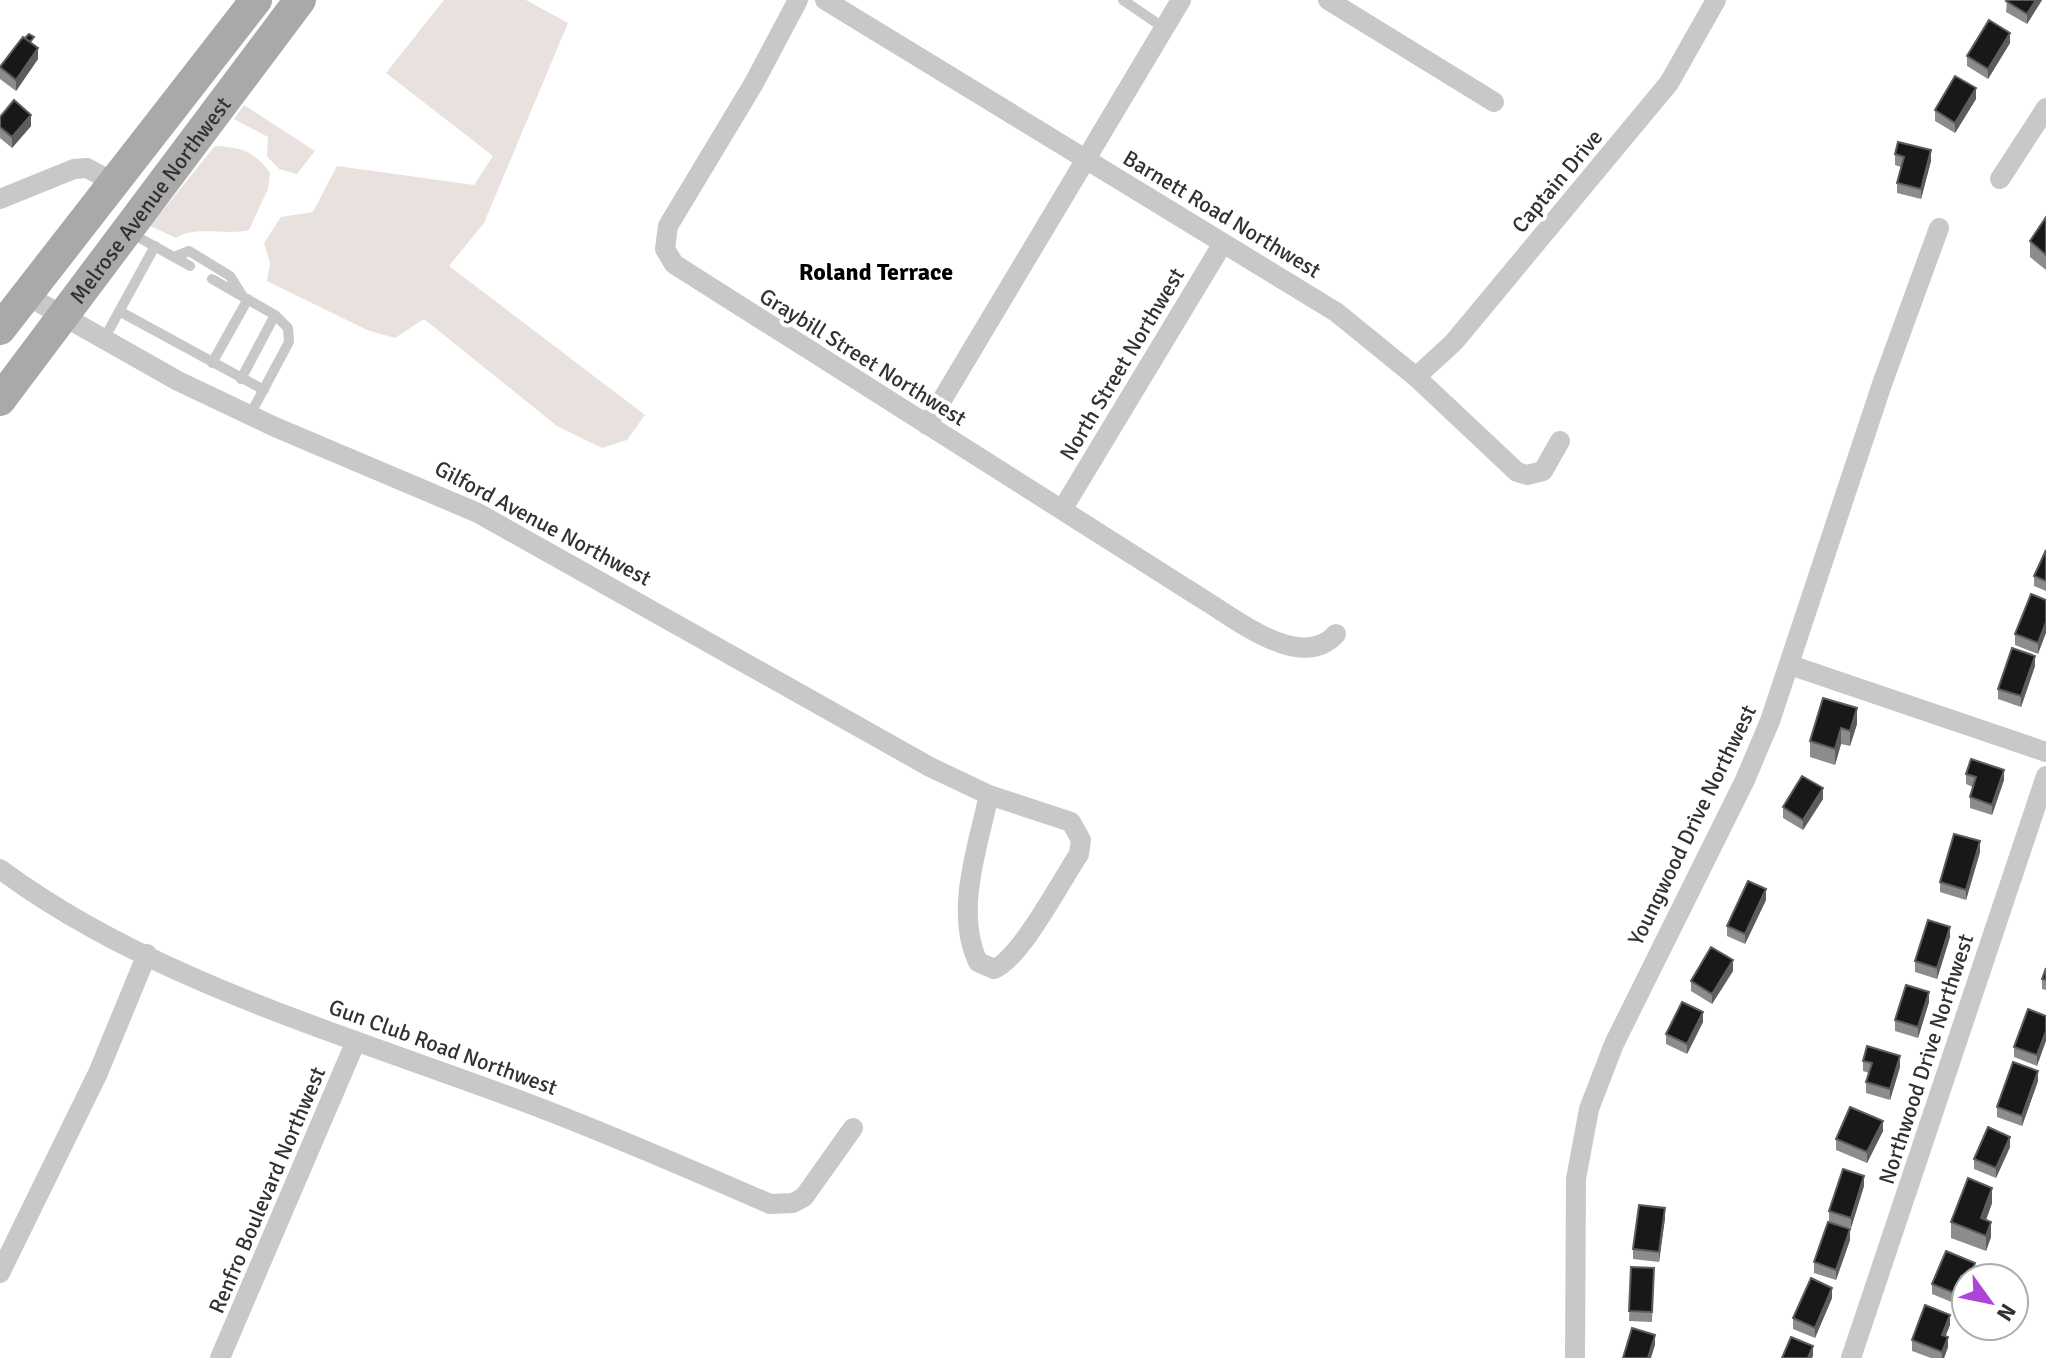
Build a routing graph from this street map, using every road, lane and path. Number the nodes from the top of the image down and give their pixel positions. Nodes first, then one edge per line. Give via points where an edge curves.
1 (256, 0) edge
2 (300, 0) edge
3 (798, 0) edge
4 (825, 0) edge
5 (1123, 0) edge
6 (1181, 0) edge
7 (1328, 0) edge
8 (1716, 0) edge
9 (1164, 28) junction
10 (1494, 102) dead end
11 (2046, 108) edge
12 (1086, 159) junction
13 (2000, 179) dead end
14 (115, 183) junction
15 (0, 199) edge
16 (1939, 228) dead end
17 (126, 230) junction
18 (1223, 243) junction
19 (155, 246) junction
20 (174, 257) junction
21 (190, 266) dead end
22 (212, 279) dead end
23 (26, 295) junction
24 (245, 298) junction
25 (119, 311) junction
26 (275, 315) junction
27 (63, 316) junction
28 (0, 329) edge
29 (104, 339) junction
30 (212, 363) junction
31 (1416, 377) junction
32 (241, 379) junction
33 (264, 390) junction
34 (0, 400) edge
35 (250, 415) junction
36 (927, 425) junction
37 (1560, 441) dead end
38 (1062, 510) junction
39 (1336, 634) dead end
40 (1790, 665) junction
41 (2046, 752) edge
42 (2046, 776) edge
43 (989, 795) junction
44 (0, 869) edge
45 (147, 954) junction
46 (356, 1041) junction
47 (853, 1128) dead end
48 (0, 1273) edge
49 (220, 1358) edge
50 (1575, 1358) edge
51 (1851, 1358) edge

1 - 14 main road, Melrose Avenue Northwest
2 - 17 main road, Melrose Avenue Northwest
3 - 36 street, Graybill Street Northwest via 668,226 665,249 674,264
4 - 12 street, Barnett Road Northwest
5 - 9 lane
6 - 9 street
7 - 10 street
8 - 31 street, Captain Drive via 1669,83 1454,342
9 - 12 street
11 - 13 street
12 - 18 street, Barnett Road Northwest
12 - 36 street
14 - 15 street via 87,168 74,169
14 - 23 main road, Melrose Avenue Northwest
16 - 40 street, Youngwood Drive Northwest
17 - 19 lane
17 - 27 main road, Melrose Avenue Northwest
18 - 31 street, Barnett Road Northwest via 1336,312
18 - 38 street, North Street Northwest
19 - 20 lane
19 - 25 lane
20 - 21 lane
20 - 24 lane via 189,251 230,276
22 - 24 lane
23 - 27 street, Gilford Avenue Northwest
23 - 28 main road, Melrose Avenue Northwest
24 - 26 lane
24 - 30 lane
25 - 29 lane
25 - 30 lane
26 - 32 lane
26 - 33 lane via 288,328 289,342
27 - 29 street, Gilford Avenue Northwest
27 - 34 main road, Melrose Avenue Northwest
29 - 35 street, Gilford Avenue Northwest
30 - 32 lane
31 - 37 street, Barnett Road Northwest via 1517,472 1543,471
32 - 33 lane
33 - 35 lane
35 - 43 street, Gilford Avenue Northwest via 478,513
36 - 38 street, Graybill Street Northwest
38 - 39 street, Graybill Street Northwest via 1271,639 1309,648
40 - 41 street
40 - 50 street, Youngwood Drive Northwest via 1745,780 1633,1003 1589,1109 1576,1179
42 - 51 street, Northwood Drive Northwest
43 - 43 street, Gilford Avenue Northwest via 1071,822 1081,840 1079,854 1019,945 1004,965 994,969 974,954 968,906
44 - 45 street, Gun Club Road Northwest via 77,921
45 - 46 street, Gun Club Road Northwest
45 - 48 street via 98,1073
46 - 47 street, Gun Club Road Northwest via 534,1106 770,1204 804,1197
46 - 49 street, Renfro Boulevard Northwest

